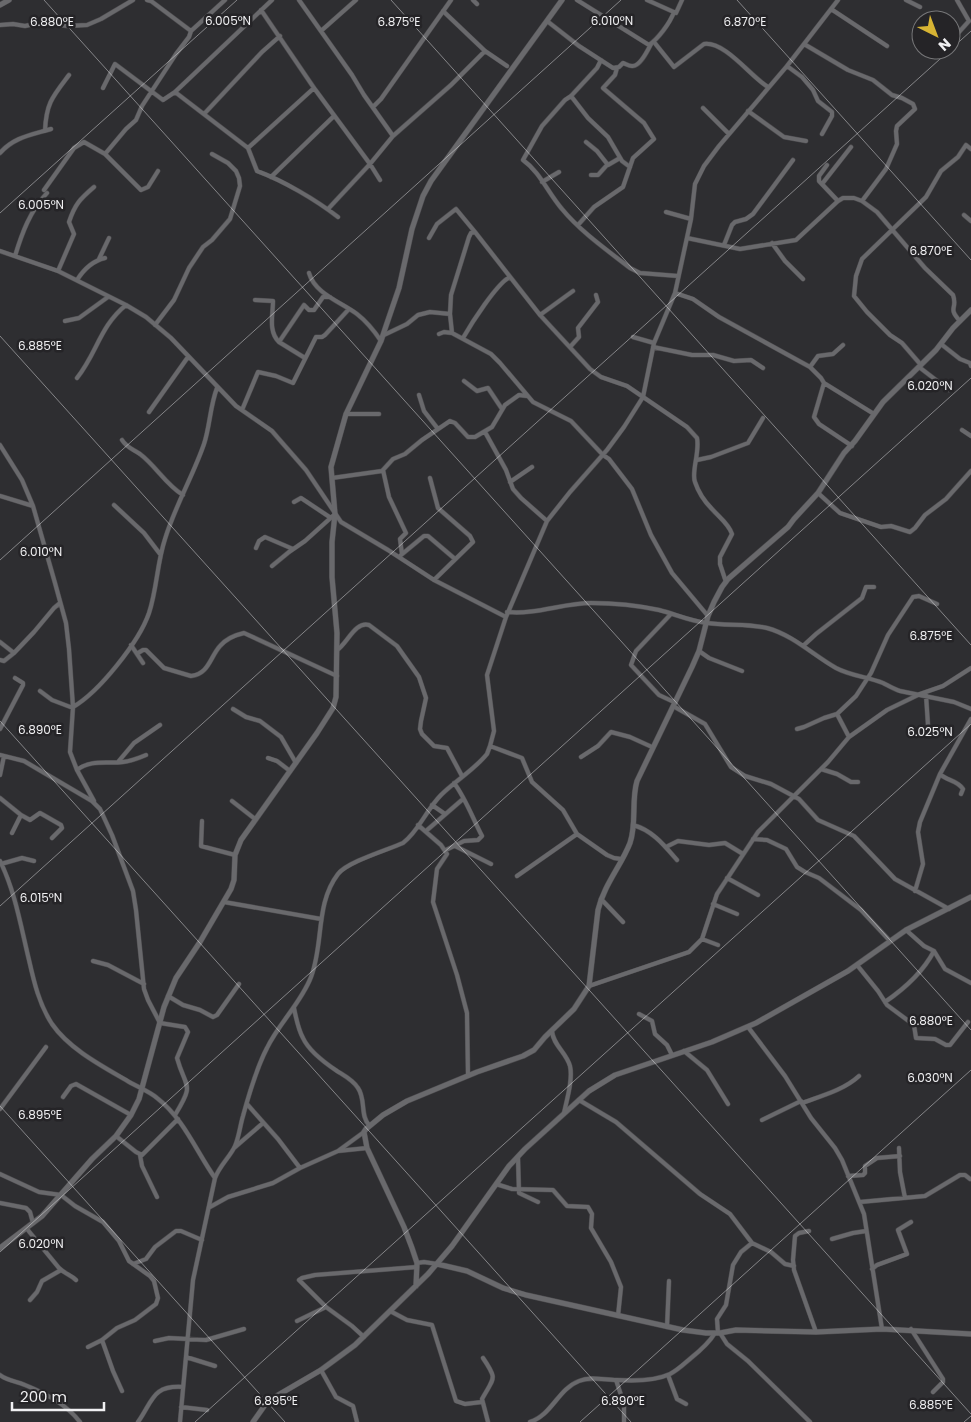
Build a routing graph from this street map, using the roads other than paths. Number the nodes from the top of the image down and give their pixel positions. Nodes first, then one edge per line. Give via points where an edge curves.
1 (9, 0) edge
2 (133, 0) edge
3 (147, 0) edge
4 (225, 0) edge
5 (272, 0) edge
6 (299, 0) edge
7 (356, 0) edge
8 (451, 0) edge
9 (562, 0) edge
10 (577, 0) edge
11 (648, 0) edge
12 (682, 0) edge
13 (837, 0) edge
14 (906, 0) edge
15 (957, 0) edge
16 (0, 5) edge
17 (920, 7) dead end
18 (831, 9) junction
19 (261, 10) junction
20 (443, 11) junction
21 (674, 12) junction
22 (547, 21) junction
23 (0, 25) edge
24 (961, 30) edge
25 (190, 31) junction
26 (321, 31) junction
27 (280, 36) junction
28 (652, 43) junction
29 (804, 44) junction
30 (887, 46) dead end
31 (485, 51) junction
32 (601, 60) junction
33 (507, 66) dead end
34 (787, 66) junction
35 (617, 68) junction
36 (69, 75) dead end
37 (768, 87) junction
38 (104, 88) dead end
39 (314, 88) junction
40 (151, 92) junction
41 (175, 92) junction
42 (571, 96) junction
43 (372, 107) junction
44 (703, 108) dead end
45 (748, 111) junction
46 (204, 114) junction
47 (334, 116) junction
48 (51, 129) dead end
49 (45, 131) junction
50 (729, 134) junction
51 (822, 134) dead end
52 (393, 136) junction
53 (806, 141) dead end
54 (586, 142) dead end
55 (851, 147) dead end
56 (248, 148) junction
57 (971, 149) edge
58 (0, 153) edge
59 (106, 154) junction
60 (212, 154) dead end
61 (620, 158) junction
62 (793, 160) dead end
63 (370, 164) junction
64 (607, 164) junction
65 (827, 165) dead end
66 (630, 167) junction
67 (158, 171) dead end
68 (559, 172) dead end
69 (591, 176) dead end
70 (271, 177) junction
71 (380, 180) dead end
72 (542, 182) junction
73 (822, 184) junction
74 (94, 187) dead end
75 (838, 201) junction
76 (862, 201) junction
77 (328, 209) junction
78 (666, 212) dead end
79 (964, 215) dead end
80 (338, 217) dead end
81 (691, 219) junction
82 (971, 221) edge
83 (578, 225) junction
84 (892, 230) junction
85 (475, 232) junction
86 (109, 238) dead end
87 (429, 238) dead end
88 (687, 238) junction
89 (772, 243) junction
90 (724, 245) junction
91 (0, 251) edge
92 (15, 256) junction
93 (105, 258) dead end
94 (100, 259) junction
95 (58, 271) junction
96 (309, 273) dead end
97 (678, 276) junction
98 (510, 277) junction
99 (804, 279) dead end
100 (76, 280) junction
101 (573, 291) dead end
102 (675, 293) junction
103 (596, 295) dead end
104 (108, 297) junction
105 (330, 297) junction
106 (255, 300) dead end
107 (126, 305) junction
108 (349, 309) junction
109 (971, 310) edge
110 (450, 314) junction
111 (540, 315) junction
112 (65, 321) dead end
113 (960, 321) junction
114 (155, 325) junction
115 (452, 333) junction
116 (439, 334) dead end
117 (384, 335) junction
118 (633, 337) dead end
119 (463, 338) junction
120 (381, 341) junction
121 (279, 342) junction
122 (941, 344) junction
123 (653, 345) junction
124 (843, 345) dead end
125 (570, 347) junction
126 (188, 357) junction
127 (305, 358) junction
128 (920, 366) junction
129 (971, 366) edge
130 (810, 367) junction
131 (763, 368) dead end
132 (77, 378) dead end
133 (464, 381) dead end
134 (824, 383) junction
135 (217, 388) junction
136 (949, 390) dead end
137 (418, 395) dead end
138 (527, 396) junction
139 (643, 397) junction
140 (502, 409) junction
141 (242, 410) junction
142 (149, 412) dead end
143 (346, 414) junction
144 (379, 414) dead end
145 (874, 414) junction
146 (763, 418) dead end
147 (438, 428) junction
148 (962, 430) dead end
149 (485, 432) junction
150 (971, 436) edge
151 (122, 440) dead end
152 (0, 445) edge
153 (852, 446) junction
154 (603, 455) junction
155 (697, 460) junction
156 (532, 467) dead end
157 (384, 470) junction
158 (971, 471) edge
159 (332, 478) junction
160 (430, 478) dead end
161 (510, 482) junction
162 (818, 493) junction
163 (184, 495) junction
164 (0, 496) edge
165 (294, 502) dead end
166 (114, 505) dead end
167 (33, 506) junction
168 (333, 516) junction
169 (547, 521) junction
170 (256, 548) dead end
171 (293, 548) junction
172 (160, 554) junction
173 (400, 555) junction
174 (456, 559) junction
175 (272, 566) dead end
176 (434, 580) junction
177 (726, 582) junction
178 (874, 587) dead end
179 (60, 603) junction
180 (937, 604) dead end
181 (508, 612) junction
182 (671, 614) junction
183 (708, 616) junction
184 (506, 617) junction
185 (707, 624) junction
186 (0, 642) edge
187 (131, 645) junction
188 (803, 646) junction
189 (337, 650) junction
190 (699, 651) junction
191 (14, 653) junction
192 (138, 654) junction
193 (0, 660) edge
194 (143, 663) dead end
195 (971, 668) edge
196 (742, 671) dead end
197 (337, 676) junction
198 (15, 678) dead end
199 (866, 679) junction
200 (40, 691) dead end
201 (920, 694) junction
202 (926, 695) junction
203 (674, 704) junction
204 (73, 708) junction
205 (233, 709) dead end
206 (971, 709) edge
207 (837, 714) junction
208 (971, 719) edge
209 (160, 725) dead end
210 (928, 725) dead end
211 (0, 729) edge
212 (797, 729) dead end
213 (849, 737) junction
214 (490, 746) junction
215 (652, 747) junction
216 (2, 755) edge
217 (146, 755) dead end
218 (581, 757) dead end
219 (268, 758) dead end
220 (118, 762) junction
221 (296, 763) junction
222 (77, 770) junction
223 (820, 770) junction
224 (290, 772) junction
225 (940, 774) junction
226 (0, 775) edge
227 (462, 776) junction
228 (858, 782) dead end
229 (454, 783) junction
230 (961, 794) dead end
231 (793, 796) junction
232 (0, 798) edge
233 (463, 799) junction
234 (232, 801) dead end
235 (96, 805) junction
236 (432, 805) junction
237 (445, 814) junction
238 (21, 815) junction
239 (256, 819) junction
240 (202, 821) dead end
241 (418, 825) junction
242 (633, 825) junction
243 (426, 831) junction
244 (12, 832) dead end
245 (577, 834) junction
246 (52, 838) dead end
247 (753, 839) junction
248 (455, 846) junction
249 (666, 847) junction
250 (446, 850) junction
251 (743, 854) junction
252 (235, 856) junction
253 (621, 859) junction
254 (677, 860) dead end
255 (34, 861) dead end
256 (1, 862) edge
257 (491, 864) dead end
258 (517, 876) dead end
259 (727, 878) junction
260 (7, 879) junction
261 (0, 880) edge
262 (915, 890) junction
263 (758, 895) dead end
264 (971, 897) edge
265 (601, 898) junction
266 (224, 902) junction
267 (713, 904) junction
268 (949, 908) junction
269 (737, 914) dead end
270 (321, 919) junction
271 (623, 922) dead end
272 (906, 930) junction
273 (702, 939) junction
274 (890, 941) junction
275 (718, 946) dead end
276 (934, 951) junction
277 (93, 961) dead end
278 (857, 965) junction
279 (971, 983) edge
280 (144, 984) junction
281 (239, 984) dead end
282 (589, 986) junction
283 (168, 996) junction
284 (884, 1002) junction
285 (294, 1008) junction
286 (639, 1014) dead end
287 (968, 1022) dead end
288 (160, 1023) junction
289 (748, 1027) junction
290 (552, 1030) junction
291 (46, 1047) dead end
292 (684, 1051) junction
293 (672, 1055) junction
294 (468, 1076) junction
295 (859, 1076) dead end
296 (142, 1089) junction
297 (63, 1097) dead end
298 (579, 1100) junction
299 (801, 1102) junction
300 (247, 1104) junction
301 (728, 1104) dead end
302 (0, 1109) edge
303 (564, 1113) junction
304 (131, 1115) junction
305 (176, 1117) junction
306 (762, 1120) dead end
307 (263, 1123) junction
308 (369, 1125) junction
309 (364, 1132) junction
310 (116, 1136) junction
311 (234, 1148) junction
312 (367, 1148) junction
313 (899, 1148) dead end
314 (338, 1151) junction
315 (140, 1155) junction
316 (518, 1156) junction
317 (900, 1156) junction
318 (300, 1168) junction
319 (0, 1174) edge
320 (848, 1176) junction
321 (215, 1178) junction
322 (970, 1178) edge
323 (496, 1184) junction
324 (517, 1189) junction
325 (61, 1195) junction
326 (157, 1197) dead end
327 (905, 1198) junction
328 (538, 1202) dead end
329 (860, 1202) junction
330 (0, 1203) edge
331 (210, 1206) junction
332 (911, 1222) dead end
333 (34, 1224) junction
334 (26, 1229) junction
335 (809, 1231) dead end
336 (866, 1231) junction
337 (832, 1239) dead end
338 (202, 1240) junction
339 (752, 1243) junction
340 (0, 1248) edge
341 (133, 1264) junction
342 (437, 1264) junction
343 (417, 1265) junction
344 (794, 1266) junction
345 (872, 1269) junction
346 (61, 1270) junction
347 (76, 1280) dead end
348 (669, 1281) dead end
349 (416, 1286) junction
350 (30, 1300) dead end
351 (326, 1307) junction
352 (390, 1311) junction
353 (618, 1316) junction
354 (297, 1321) dead end
355 (667, 1327) junction
356 (244, 1328) dead end
357 (882, 1329) junction
358 (911, 1329) junction
359 (816, 1332) junction
360 (706, 1333) junction
361 (718, 1333) junction
362 (971, 1334) edge
363 (364, 1337) junction
364 (102, 1340) junction
365 (188, 1340) junction
366 (711, 1340) junction
367 (155, 1341) dead end
368 (88, 1347) dead end
369 (186, 1357) junction
370 (483, 1358) dead end
371 (216, 1366) dead end
372 (321, 1370) junction
373 (0, 1375) edge
374 (668, 1375) junction
375 (616, 1380) junction
376 (183, 1387) junction
377 (122, 1391) dead end
378 (933, 1392) dead end
379 (482, 1402) junction
380 (686, 1404) dead end
381 (181, 1407) junction
382 (207, 1410) dead end
383 (80, 1422) edge
384 (138, 1422) edge
385 (180, 1422) edge
386 (252, 1422) edge
387 (357, 1422) edge
388 (488, 1422) edge
389 (530, 1422) edge
390 (624, 1422) edge
391 (810, 1422) edge

1 - 16 street
2 - 23 street via 87,25 43,22 25,26
3 - 25 street
4 - 25 street
5 - 19 street
6 - 26 street
7 - 26 street
8 - 20 street
9 - 22 street
10 - 28 street via 641,41 649,45
11 - 21 street
12 - 21 street
13 - 18 street
14 - 17 street
15 - 24 street via 969,22
18 - 29 street
18 - 30 street
19 - 27 street
19 - 41 street
20 - 31 street
20 - 43 street
21 - 28 street
22 - 32 street
22 - 117 street via 423,196
25 - 40 street
26 - 43 street
27 - 39 street
27 - 46 street
28 - 35 street via 636,65 624,63
28 - 37 street via 674,67 710,43 728,53
29 - 34 street
29 - 76 street via 848,70 873,80 892,95 913,104 915,109 897,126 897,144 886,169
31 - 33 street
31 - 52 street
32 - 35 street
32 - 42 street
34 - 37 street
34 - 51 street via 802,77 818,100 832,112
35 - 66 street via 603,88 644,124 654,139 633,158
36 - 49 street via 47,109
37 - 45 street
38 - 40 street via 115,64
39 - 47 street
39 - 56 street
40 - 41 street via 164,100
40 - 59 street via 136,120
41 - 46 street
42 - 61 street via 608,137
42 - 72 street via 542,126 523,160
43 - 52 street
44 - 50 street
45 - 50 street
45 - 53 street via 784,137
46 - 56 street
47 - 63 street
47 - 70 street
48 - 49 street
49 - 58 street via 16,139
50 - 81 street via 704,166 695,184
52 - 63 street
54 - 64 street
55 - 73 street
56 - 70 street via 257,172
57 - 84 street via 964,146 958,157 941,171 926,197
59 - 67 street via 141,190 148,187
59 - 92 street via 84,142 74,148 35,207 22,231
60 - 114 street via 228,163 239,178 240,186 230,219 203,247 174,300
61 - 64 street
61 - 66 street
62 - 90 street via 753,214 732,225
63 - 71 street
63 - 77 street
64 - 69 street via 598,176
65 - 73 street via 818,178
66 - 83 street via 623,187 594,208
68 - 72 street
70 - 77 street
72 - 83 street
73 - 75 street
74 - 95 street via 75,206 69,222 74,234
75 - 76 street via 848,197
75 - 89 street via 798,239
76 - 84 street
77 - 80 street
78 - 81 street
79 - 82 street
81 - 88 street
83 - 97 street via 635,272
84 - 113 street via 953,295 953,313
84 - 128 street via 862,259 854,283 854,296 895,340 902,343
85 - 87 street via 456,209 437,224
85 - 98 street
85 - 110 street via 469,238 453,290
86 - 94 street
88 - 90 street
88 - 97 street
89 - 90 street via 740,249
89 - 99 street
91 - 92 street
92 - 95 street
93 - 94 street
94 - 100 street via 86,267
95 - 100 street
96 - 105 street via 314,283
97 - 102 street
98 - 111 street
98 - 119 street via 500,284
100 - 104 street
101 - 111 street
102 - 123 street
102 - 130 street via 693,299
103 - 125 street via 598,302 580,325 579,337
104 - 107 street
104 - 112 street via 79,318
105 - 108 street
105 - 121 street via 322,297 314,310 304,306
106 - 121 street via 273,301 272,326
107 - 114 street
107 - 132 street via 108,323
108 - 120 street
108 - 127 street via 325,335 316,337
109 - 113 street
110 - 115 street
110 - 117 street via 430,312 418,315
111 - 125 street
113 - 122 street
114 - 126 street
115 - 116 street
115 - 119 street
117 - 120 street
118 - 123 street
119 - 138 street via 496,358
120 - 143 street
121 - 127 street
122 - 128 street
122 - 129 street
123 - 131 street via 692,355 751,360
123 - 139 street
124 - 130 street via 833,354 818,356
125 - 139 street via 601,377 627,386
126 - 135 street
126 - 142 street
127 - 141 street via 293,383 258,372
128 - 136 street
128 - 145 street
130 - 134 street
133 - 140 street via 478,392 488,388
134 - 145 street
134 - 153 street via 814,417 819,424
135 - 141 street
135 - 163 street via 205,442
137 - 147 street via 424,411
138 - 140 street via 519,395
138 - 154 street via 544,409 570,421
139 - 154 street
139 - 155 street via 694,434 698,442
140 - 149 street via 496,423
141 - 168 street via 272,431 293,453
143 - 144 street
143 - 159 street via 331,467
145 - 153 street
146 - 155 street via 748,443
147 - 149 street via 452,421 468,437
147 - 157 street via 409,452 393,459
148 - 150 street
149 - 161 street
151 - 163 street
152 - 167 street via 22,480
153 - 162 street via 840,458
154 - 169 street
154 - 183 street via 632,489 651,535 672,573
155 - 177 street via 694,479 698,488 732,534 720,557
156 - 161 street
157 - 159 street
157 - 173 street via 390,497 405,530 400,539
158 - 162 street via 910,532 891,526 884,528 840,513
159 - 168 street
160 - 174 street via 438,508 473,540
161 - 169 street via 515,492
162 - 177 street via 788,527
163 - 172 street via 173,515
164 - 167 street
165 - 168 street via 301,498
166 - 172 street
167 - 179 street
168 - 171 street
168 - 173 street
168 - 189 street via 332,577
169 - 181 street
170 - 171 street via 265,538
171 - 175 street
172 - 187 street via 149,613
173 - 174 street via 428,536
173 - 176 street
174 - 176 street
176 - 184 street
177 - 183 street
178 - 188 street via 866,588 862,598
179 - 191 street
179 - 204 street via 70,649
180 - 199 street via 919,596 913,597 888,635
181 - 182 street via 615,603
181 - 184 street
182 - 185 street
182 - 203 street via 636,651 631,665 659,695
183 - 185 street
184 - 214 street via 487,675 494,731
185 - 188 street via 766,628
185 - 190 street
186 - 191 street
187 - 192 street
187 - 204 street via 102,682
188 - 199 street via 848,674
189 - 197 street
189 - 227 street via 364,624 397,646 419,677 424,691 426,703 420,729 422,734 434,746 446,748
190 - 196 street
190 - 203 street
191 - 193 street via 4,661
192 - 194 street
192 - 197 street via 146,650 164,668 191,676 208,666 222,643 244,633
195 - 201 street via 943,686
197 - 221 street via 333,708
198 - 211 street via 23,685
199 - 201 street via 892,689
199 - 207 street via 860,692
200 - 204 street via 52,700
201 - 202 street
201 - 213 street via 887,710
202 - 206 street
202 - 210 street
203 - 215 street
203 - 231 street via 705,724 737,773 771,784
204 - 222 street via 70,752
205 - 221 street via 260,721 281,737
207 - 212 street
207 - 213 street
208 - 225 street
209 - 220 street via 134,743
213 - 223 street
214 - 227 street via 483,758
214 - 245 street via 522,758 532,782 563,810
215 - 218 street via 611,732
215 - 242 street via 636,786
216 - 226 street
216 - 235 street via 24,761
217 - 220 street
219 - 224 street
220 - 222 street via 93,763
221 - 224 street
222 - 235 street
223 - 228 street
223 - 231 street
224 - 239 street
225 - 230 street via 958,783 963,789
225 - 262 street via 918,828 923,864
227 - 229 street
229 - 233 street
229 - 236 street
231 - 247 street
231 - 262 street via 804,803 818,820 854,836 895,879
232 - 238 street
233 - 237 street
233 - 248 street via 482,836
234 - 239 street
235 - 280 street via 112,835 133,891
236 - 237 street
236 - 241 street
237 - 243 street
238 - 244 street
238 - 246 street via 30,820 40,814 57,822 62,828
239 - 252 street via 241,840
240 - 252 street via 201,846
241 - 243 street
241 - 270 street via 402,843 341,870 329,890
242 - 249 street via 649,831
242 - 253 street via 630,843
243 - 250 street
245 - 253 street via 606,855
245 - 258 street
247 - 251 street
247 - 274 street via 767,840 786,849 797,867 819,878 861,910
248 - 250 street
248 - 257 street
249 - 251 street via 678,841 709,845 725,843
249 - 254 street
250 - 294 street via 447,858 436,875 433,902 467,1013
251 - 259 street
252 - 266 street via 234,884
253 - 265 street
255 - 256 street via 22,858
256 - 260 street
259 - 263 street
259 - 267 street
260 - 261 street
260 - 296 street via 36,989 51,1022 90,1058
262 - 268 street
264 - 268 street
265 - 271 street
265 - 282 street
266 - 270 street
266 - 283 street
267 - 269 street
267 - 273 street
268 - 272 street
270 - 285 street via 312,975
272 - 274 street
272 - 276 street
273 - 275 street
273 - 282 street via 684,955
274 - 278 street
276 - 279 street via 945,969
276 - 284 street via 926,965
277 - 280 street via 108,965
278 - 284 street
278 - 289 street
280 - 288 street
281 - 283 street via 214,1017
282 - 290 street via 574,1009
283 - 288 street
284 - 287 street via 914,1026 916,1038 935,1039 950,1045
285 - 300 street via 266,1048
285 - 308 street via 307,1044 358,1087
286 - 293 street via 652,1020 655,1034 668,1045
288 - 296 street
288 - 305 street via 185,1027 188,1032 177,1058 188,1092
289 - 292 street
289 - 299 street
290 - 294 street via 529,1053
290 - 303 street via 554,1041 570,1066
291 - 302 street
292 - 293 street
292 - 301 street via 707,1070
293 - 298 street via 608,1078
294 - 308 street via 407,1101
295 - 299 street via 831,1092
296 - 304 street
296 - 305 street via 156,1097
297 - 304 street via 76,1084
298 - 303 street
298 - 339 street via 616,1122 700,1194 730,1214
299 - 306 street
299 - 320 street via 835,1148
300 - 307 street
300 - 311 street
303 - 316 street
304 - 310 street
305 - 315 street via 145,1154
305 - 321 street
307 - 311 street
307 - 318 street
308 - 309 street
309 - 312 street
309 - 314 street
310 - 315 street
310 - 325 street
311 - 321 street
312 - 314 street
312 - 343 street via 404,1227
313 - 317 street
314 - 318 street
315 - 326 street
316 - 323 street
316 - 324 street
317 - 320 street via 877,1158 865,1166 863,1175
317 - 327 street
318 - 331 street via 263,1187
319 - 325 street via 40,1192
320 - 329 street
321 - 331 street
322 - 327 street via 963,1175 925,1196
323 - 324 street
323 - 342 street
324 - 328 street
324 - 353 street via 553,1190 567,1206 588,1207 592,1214 591,1228 621,1286
325 - 333 street
325 - 341 street via 106,1224
327 - 329 street
329 - 336 street
330 - 333 street via 26,1208
331 - 338 street
332 - 345 street via 898,1230 907,1254
333 - 334 street
334 - 340 street
334 - 346 street
335 - 344 street via 795,1236
336 - 337 street
336 - 345 street
338 - 341 street via 176,1230 146,1259
338 - 365 street via 193,1280
339 - 344 street via 771,1252 785,1264
339 - 361 street via 733,1265 726,1305 717,1319
341 - 364 street via 152,1278 158,1301
342 - 343 street via 424,1262
342 - 349 street
342 - 353 street via 467,1271 526,1295
343 - 349 street
343 - 351 street via 315,1275 298,1280
344 - 359 street
345 - 357 street
346 - 347 street
346 - 350 street via 42,1281
348 - 355 street
349 - 352 street
351 - 354 street
351 - 363 street
352 - 363 street
352 - 379 street via 407,1320 432,1325 456,1401 461,1404
353 - 355 street
355 - 360 street
356 - 365 street via 214,1338
357 - 358 street
357 - 359 street
358 - 362 street
358 - 378 street via 943,1378
359 - 361 street via 736,1330
360 - 361 street
360 - 366 street
361 - 366 street
361 - 391 street
363 - 372 street
364 - 368 street
364 - 377 street
365 - 367 street via 169,1338
365 - 369 street
366 - 374 street
369 - 371 street
369 - 376 street
370 - 379 street via 494,1379
372 - 386 street via 273,1398
372 - 387 street via 336,1397 353,1406
373 - 383 street via 59,1402
374 - 375 street via 645,1380
374 - 380 street via 677,1399
375 - 389 street via 581,1380 567,1388 543,1415
375 - 390 street via 624,1404
376 - 381 street
376 - 384 street via 168,1387 157,1392
379 - 388 street
381 - 382 street
381 - 385 street

